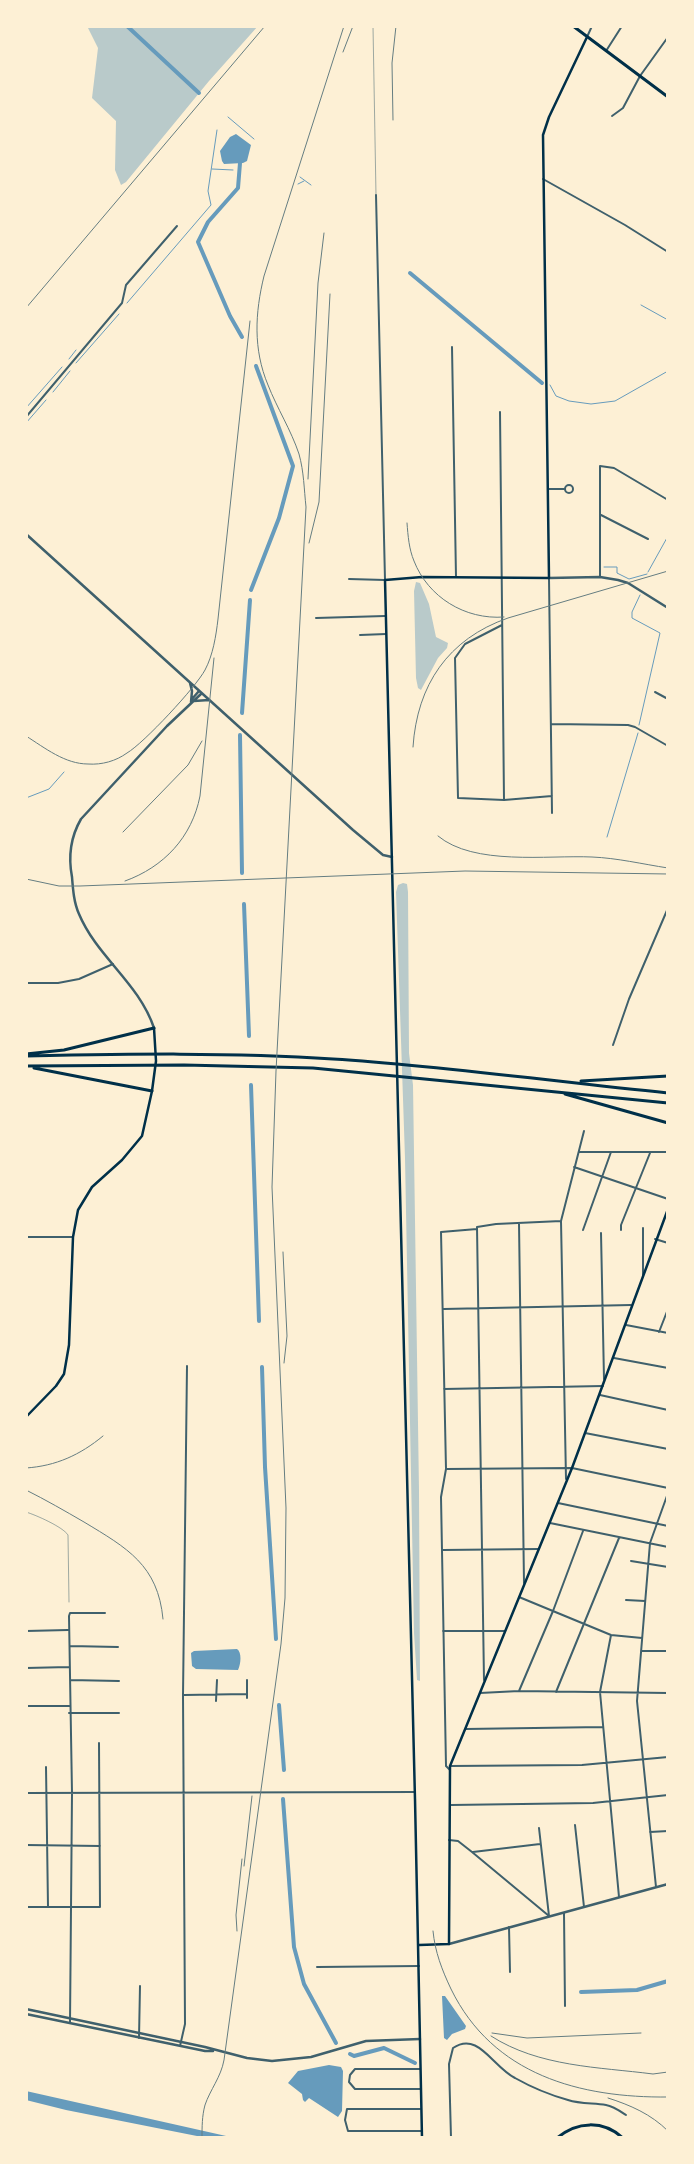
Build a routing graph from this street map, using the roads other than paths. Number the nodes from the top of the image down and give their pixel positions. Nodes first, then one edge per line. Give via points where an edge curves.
1 (373, 26) edge
2 (579, 26) edge
3 (592, 26) edge
4 (622, 26) edge
5 (573, 27) edge
6 (587, 37) junction
7 (668, 38) edge
8 (606, 51) junction
9 (640, 76) junction
10 (668, 97) edge
11 (612, 116) dead end
12 (543, 179) junction
13 (376, 196) joint
14 (177, 226) dead end
15 (668, 252) edge
16 (452, 347) dead end
17 (500, 412) dead end
18 (26, 417) edge
19 (548, 489) junction
20 (565, 489) dead end
21 (668, 500) edge
22 (600, 515) junction
23 (26, 534) edge
24 (648, 539) dead end
25 (456, 577) junction
26 (600, 577) junction
27 (502, 578) junction
28 (549, 578) junction
29 (349, 579) dead end
30 (384, 580) junction
31 (668, 608) edge
32 (385, 616) junction
33 (316, 618) dead end
34 (502, 625) junction
35 (386, 634) junction
36 (360, 635) dead end
37 (190, 681) junction
38 (201, 692) junction
39 (655, 692) dead end
40 (668, 699) edge
41 (210, 700) junction
42 (190, 702) junction
43 (551, 724) junction
44 (668, 746) edge
45 (552, 796) junction
46 (504, 800) junction
47 (552, 813) dead end
48 (392, 857) junction
49 (668, 908) edge
50 (113, 964) junction
51 (26, 983) edge
52 (154, 1028) junction
53 (613, 1045) dead end
54 (26, 1055) edge
55 (26, 1067) edge
56 (668, 1076) edge
57 (570, 1081) junction
58 (152, 1091) junction
59 (560, 1093) junction
60 (668, 1093) edge
61 (668, 1103) edge
62 (668, 1123) edge
63 (584, 1131) dead end
64 (578, 1152) junction
65 (611, 1152) junction
66 (650, 1152) junction
67 (668, 1152) edge
68 (574, 1167) junction
69 (602, 1177) junction
70 (636, 1189) junction
71 (668, 1200) edge
72 (668, 1209) edge
73 (560, 1221) junction
74 (518, 1223) junction
75 (477, 1228) junction
76 (643, 1228) dead end
77 (583, 1230) dead end
78 (621, 1230) dead end
79 (601, 1233) dead end
80 (73, 1236) junction
81 (26, 1237) edge
82 (656, 1239) junction
83 (668, 1243) edge
84 (642, 1275) junction
85 (631, 1305) junction
86 (519, 1306) junction
87 (562, 1306) junction
88 (602, 1306) junction
89 (478, 1308) junction
90 (443, 1309) junction
91 (668, 1309) edge
92 (625, 1325) junction
93 (659, 1332) junction
94 (668, 1334) edge
95 (613, 1357) junction
96 (187, 1366) dead end
97 (668, 1368) edge
98 (604, 1379) junction
99 (603, 1386) junction
100 (563, 1387) junction
101 (479, 1388) junction
102 (521, 1388) junction
103 (444, 1389) junction
104 (600, 1395) junction
105 (668, 1410) edge
106 (26, 1417) edge
107 (585, 1433) junction
108 (668, 1449) edge
109 (566, 1468) junction
110 (572, 1468) junction
111 (480, 1469) junction
112 (522, 1469) junction
113 (446, 1470) junction
114 (566, 1481) junction
115 (668, 1488) edge
116 (668, 1493) edge
117 (558, 1503) junction
118 (26, 1512) edge
119 (550, 1523) junction
120 (657, 1524) junction
121 (668, 1526) edge
122 (583, 1531) junction
123 (619, 1538) junction
124 (650, 1543) junction
125 (668, 1547) edge
126 (482, 1549) junction
127 (538, 1549) junction
128 (442, 1550) junction
129 (524, 1550) junction
130 (631, 1561) dead end
131 (648, 1565) junction
132 (668, 1567) edge
133 (524, 1583) junction
134 (519, 1597) junction
135 (626, 1600) dead end
136 (645, 1601) junction
137 (69, 1602) dead end
138 (553, 1612) junction
139 (105, 1613) dead end
140 (586, 1623) junction
141 (68, 1630) junction
142 (26, 1631) edge
143 (443, 1631) junction
144 (483, 1631) junction
145 (505, 1631) junction
146 (611, 1635) junction
147 (642, 1638) junction
148 (69, 1646) junction
149 (118, 1647) dead end
150 (641, 1651) junction
151 (668, 1651) edge
152 (69, 1667) junction
153 (26, 1668) edge
154 (70, 1680) junction
155 (216, 1680) dead end
156 (246, 1680) dead end
157 (484, 1680) junction
158 (119, 1681) dead end
159 (519, 1691) junction
160 (556, 1692) junction
161 (600, 1692) junction
162 (480, 1693) junction
163 (637, 1693) junction
164 (216, 1694) junction
165 (247, 1694) junction
166 (668, 1694) edge
167 (183, 1695) junction
168 (247, 1698) dead end
169 (216, 1701) dead end
170 (26, 1706) edge
171 (69, 1706) junction
172 (70, 1713) junction
173 (119, 1713) dead end
174 (603, 1728) junction
175 (466, 1729) junction
176 (99, 1743) dead end
177 (668, 1756) edge
178 (642, 1759) junction
179 (607, 1763) junction
180 (46, 1767) dead end
181 (450, 1768) junction
182 (100, 1792) junction
183 (415, 1792) junction
184 (26, 1793) edge
185 (47, 1793) junction
186 (72, 1793) junction
187 (184, 1794) junction
188 (668, 1795) edge
189 (645, 1798) junction
190 (610, 1801) junction
191 (449, 1805) junction
192 (575, 1825) dead end
193 (539, 1828) dead end
194 (668, 1831) edge
195 (649, 1832) junction
196 (449, 1840) junction
197 (71, 1844) junction
198 (540, 1844) junction
199 (26, 1845) edge
200 (48, 1845) junction
201 (100, 1846) junction
202 (472, 1852) junction
203 (668, 1884) edge
204 (656, 1887) junction
205 (619, 1897) junction
206 (71, 1906) junction
207 (26, 1907) edge
208 (48, 1907) junction
209 (584, 1907) junction
210 (564, 1912) junction
211 (549, 1916) junction
212 (510, 1927) junction
213 (449, 1944) junction
214 (419, 1945) junction
215 (317, 1966) dead end
216 (419, 1966) junction
217 (510, 1972) dead end
218 (140, 1986) dead end
219 (565, 2006) dead end
220 (26, 2009) edge
221 (26, 2014) edge
222 (71, 2020) junction
223 (70, 2024) junction
224 (140, 2034) junction
225 (139, 2038) junction
226 (420, 2039) junction
227 (181, 2042) junction
228 (180, 2046) junction
229 (215, 2051) junction
230 (420, 2069) junction
231 (421, 2089) junction
232 (422, 2109) junction
233 (626, 2114) dead end
234 (422, 2131) junction
235 (422, 2138) edge
236 (451, 2138) edge
237 (557, 2138) edge
238 (623, 2138) edge

1 - 13 lane
2 - 5 main road
3 - 6 street
4 - 8 street
5 - 6 main road
6 - 8 main road
6 - 12 main road via 543,135
7 - 9 street
8 - 9 main road
9 - 10 main road
9 - 11 street via 623,108
12 - 15 street
12 - 19 main road
13 - 30 street
14 - 18 street via 126,285 122,303
16 - 25 street
17 - 27 street
19 - 20 street
19 - 28 main road
21 - 22 street via 614,468 600,466
22 - 24 street
22 - 26 street
23 - 37 street
25 - 27 main road
25 - 30 main road
26 - 28 street
26 - 31 street via 628,583
27 - 28 main road
27 - 34 street
28 - 43 street
29 - 30 street
30 - 32 main road
32 - 33 street
32 - 35 main road
34 - 46 street
34 - 46 street via 465,644 455,658 458,799
35 - 36 street
35 - 48 main road
37 - 38 street
37 - 42 street
38 - 41 street
38 - 42 street
39 - 40 street
41 - 42 street
41 - 48 street via 383,856
42 - 50 street via 74,830 69,863 76,905 85,926
43 - 44 street via 628,725
43 - 45 street
45 - 46 street
45 - 47 street
48 - 183 main road
49 - 53 street via 629,998
50 - 51 street via 80,979
50 - 52 street via 137,992
52 - 54 main road via 64,1050
52 - 58 main road via 156,1061
54 - 57 main road via 289,1057
55 - 58 main road
55 - 59 main road via 288,1067
56 - 57 main road
57 - 60 main road
58 - 80 main road via 142,1136 84,1198
59 - 61 main road
59 - 62 main road
63 - 64 street
64 - 65 street
64 - 68 street
65 - 66 street
65 - 69 street
66 - 67 street
66 - 70 street
68 - 69 street
68 - 73 street
69 - 70 street
69 - 77 street
70 - 71 street
70 - 78 street
72 - 82 main road
73 - 74 street
73 - 87 street
74 - 75 street
74 - 86 street
75 - 89 street
75 - 90 street via 442,1230
76 - 84 street
79 - 88 street
80 - 81 street
80 - 106 main road via 70,1345 64,1374
82 - 83 street
82 - 84 main road
84 - 85 main road
85 - 88 street
85 - 92 main road
86 - 87 street
86 - 89 street
86 - 102 street
87 - 88 street
87 - 100 street
88 - 98 street
89 - 90 street
89 - 101 street
90 - 103 street
91 - 93 street
92 - 93 street
92 - 95 main road
93 - 94 street
95 - 97 street
95 - 98 main road
96 - 167 street
98 - 99 main road
99 - 100 street
99 - 104 main road
100 - 102 street
100 - 109 street
101 - 102 street
101 - 103 street
101 - 111 street
102 - 112 street
103 - 113 street
104 - 105 street
104 - 107 main road
107 - 108 street
107 - 110 main road
109 - 110 street
109 - 112 street
109 - 114 street
110 - 114 main road
110 - 115 street
111 - 112 street
111 - 113 street
111 - 126 street
112 - 129 street
113 - 128 street via 441,1497
114 - 117 main road
116 - 120 street
117 - 119 main road
117 - 120 street
118 - 137 lane via 65,1530 68,1535
119 - 122 street
119 - 127 main road
120 - 121 street
120 - 124 street
122 - 123 street
122 - 138 street
123 - 124 street
123 - 140 street
124 - 125 street
124 - 131 street
126 - 128 street
126 - 129 street
126 - 144 street
127 - 129 street
127 - 133 main road
128 - 143 street
129 - 133 street
130 - 131 street
131 - 132 street
131 - 136 street
133 - 134 main road
134 - 138 street
134 - 145 main road
135 - 136 street
136 - 147 street
138 - 140 street
138 - 159 street
139 - 141 street via 70,1613
140 - 146 street
140 - 160 street
141 - 142 street
141 - 148 street
143 - 144 street
143 - 181 street via 446,1766
144 - 145 street
144 - 157 street
145 - 157 main road
146 - 147 street
146 - 161 street
147 - 150 street
148 - 149 street
148 - 152 street
150 - 151 street
150 - 163 street
152 - 153 street
152 - 154 street
154 - 158 street
154 - 171 street
155 - 164 street
156 - 165 street
157 - 162 main road
159 - 160 street
159 - 162 street
160 - 161 street
161 - 163 street
161 - 174 street
162 - 175 main road
163 - 166 street
163 - 178 street
164 - 165 street
164 - 167 street
164 - 169 street
165 - 168 street
167 - 187 street
170 - 171 street
171 - 172 street
172 - 173 street
172 - 186 street
174 - 175 street
174 - 179 street
175 - 181 main road
176 - 182 street
177 - 178 street
178 - 179 street
178 - 189 street
179 - 181 street
179 - 190 street
180 - 185 street
181 - 191 main road
182 - 186 street
182 - 187 street
182 - 201 street
183 - 187 street
183 - 214 main road
184 - 185 street
185 - 186 street
185 - 200 street
186 - 197 street
187 - 227 street via 185,2024
188 - 189 street
189 - 190 street
189 - 195 street
190 - 191 street
190 - 205 street
191 - 196 main road
192 - 209 street
193 - 198 street
194 - 195 street
195 - 204 street
196 - 202 street via 458,1841
196 - 213 main road
197 - 200 street
197 - 201 street
197 - 206 street
198 - 202 street
198 - 211 street
199 - 200 street
200 - 208 street
201 - 206 street via 100,1907
202 - 211 street
203 - 204 street
204 - 205 street
205 - 209 street
206 - 208 street
206 - 222 street
207 - 208 street
209 - 210 street
210 - 211 street
210 - 219 street
211 - 212 street
212 - 213 street
212 - 217 street
213 - 214 main road
214 - 216 main road
215 - 216 street
216 - 226 main road
218 - 224 street
220 - 222 street
221 - 223 street
222 - 223 street
222 - 224 street
223 - 225 street
224 - 225 street
224 - 227 street
225 - 228 street
226 - 229 street via 366,2041 311,2057 284,2061 259,2060
226 - 230 main road
227 - 228 street
227 - 229 street
228 - 229 street
230 - 231 main road
230 - 231 street via 355,2070 349,2082 355,2089
231 - 232 main road
232 - 234 main road
232 - 234 street via 353,2109 345,2114 348,2131
233 - 236 street via 608,2105 567,2100 538,2089 503,2071 478,2046 470,2042 461,2043 453,2048 448,2064
234 - 235 main road
237 - 238 main road via 570,2129 590,2124 606,2127

